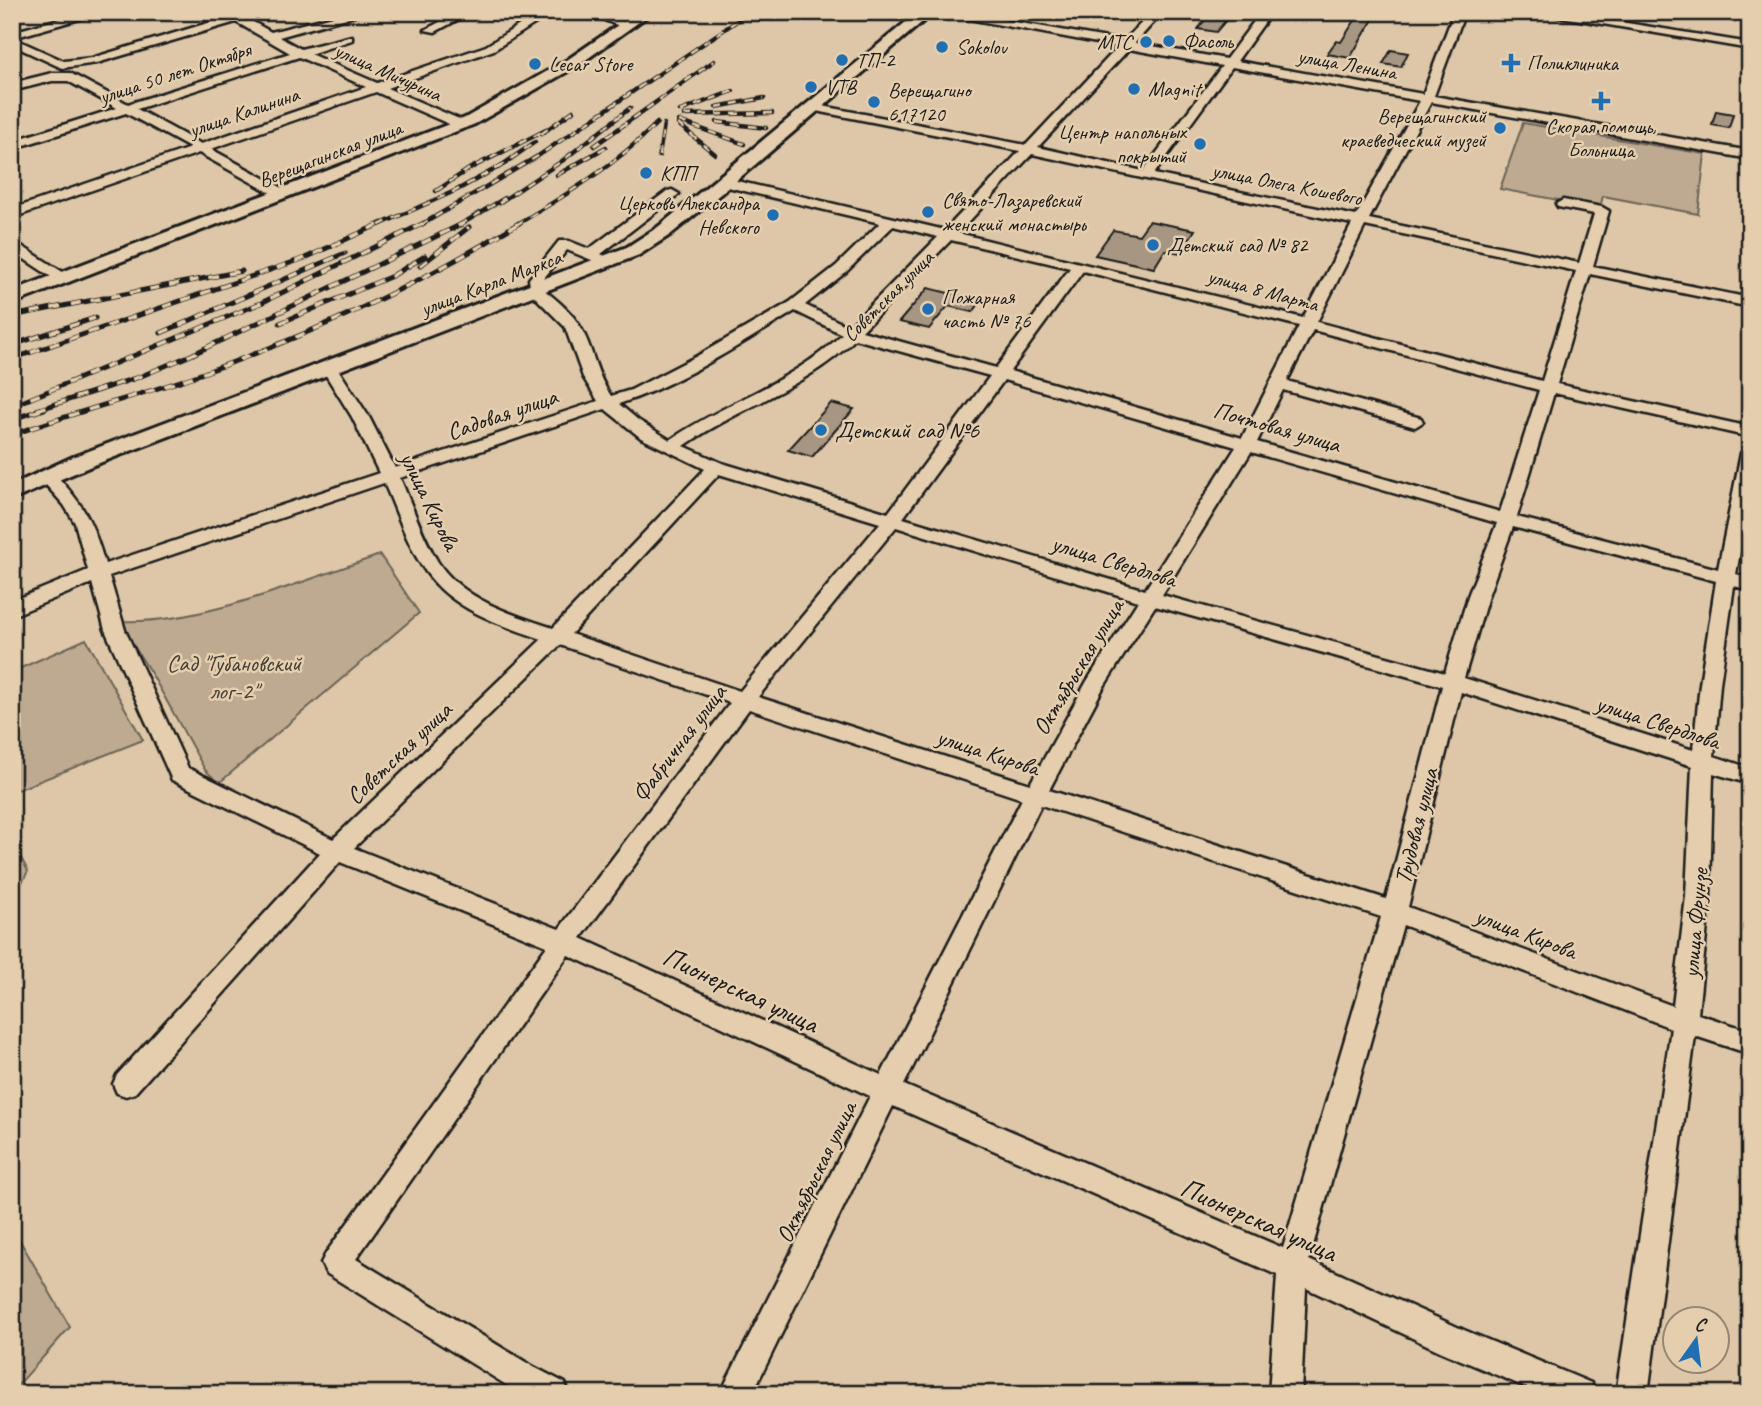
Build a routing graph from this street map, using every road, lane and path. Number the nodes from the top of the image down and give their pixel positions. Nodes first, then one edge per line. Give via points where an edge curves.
1 (99, 12) edge
2 (363, 12) edge
3 (467, 12) edge
4 (548, 12) edge
5 (589, 12) edge
6 (646, 12) edge
7 (927, 12) edge
8 (937, 12) edge
9 (1158, 12) edge
10 (1267, 12) edge
11 (1460, 12) edge
12 (1537, 12) edge
13 (232, 15) edge
14 (626, 26) junction
15 (431, 30) dead end
16 (12, 35) edge
17 (270, 36) junction
18 (348, 38) dead end
19 (12, 41) edge
20 (1128, 45) junction
21 (1750, 46) edge
22 (299, 53) junction
23 (1231, 64) junction
24 (12, 87) edge
25 (375, 88) junction
26 (1427, 97) junction
27 (816, 107) junction
28 (126, 109) junction
29 (462, 125) junction
30 (12, 145) edge
31 (198, 148) junction
32 (1028, 150) junction
33 (1750, 155) edge
34 (1146, 176) junction
35 (724, 182) junction
36 (283, 194) junction
37 (672, 194) dead end
38 (1563, 204) dead end
39 (12, 214) edge
40 (1360, 220) junction
41 (890, 221) junction
42 (948, 235) junction
43 (12, 244) edge
44 (601, 258) junction
45 (1079, 266) junction
46 (1584, 267) junction
47 (64, 279) junction
48 (536, 290) junction
49 (12, 299) edge
50 (1750, 303) edge
51 (795, 305) junction
52 (1310, 325) junction
53 (852, 334) junction
54 (330, 369) junction
55 (999, 373) junction
56 (1279, 384) junction
57 (1547, 387) junction
58 (608, 404) junction
59 (1415, 422) dead end
60 (1750, 432) edge
61 (1247, 444) junction
62 (671, 447) junction
63 (1750, 453) edge
64 (716, 467) junction
65 (47, 476) junction
66 (389, 478) junction
67 (12, 493) edge
68 (893, 519) junction
69 (1507, 520) junction
70 (100, 572) junction
71 (1725, 576) junction
72 (1750, 584) edge
73 (1150, 598) junction
74 (12, 609) edge
75 (558, 636) junction
76 (1453, 682) junction
77 (744, 700) junction
78 (1703, 762) junction
79 (1750, 776) edge
80 (1035, 795) junction
81 (336, 851) junction
82 (1395, 912) junction
83 (564, 942) junction
84 (1686, 1022) junction
85 (1750, 1043) edge
86 (126, 1084) dead end
87 (886, 1090) junction
88 (1292, 1267) junction
89 (554, 1394) edge
90 (735, 1394) edge
91 (1285, 1394) edge
92 (1580, 1394) edge
93 (1632, 1394) edge

1 - 16 street
2 - 17 street, улица 50 лет Октября
3 - 15 street
4 - 25 street, улица Калинина via 490,48
5 - 14 street
6 - 14 main road, Верещагинская улица
7 - 27 main road, улица Карла Маркса
8 - 20 street, улица Ленина
9 - 20 street, Советская улица
10 - 23 street
11 - 26 street, Октябрьская улица
12 - 21 street via 1644,24
13 - 17 street, улица Мичурина
13 - 19 street via 93,61 62,65
14 - 29 main road, Верещагинская улица via 537,85
17 - 22 street, улица Мичурина
18 - 22 street, улица 50 лет Октября
20 - 23 street, улица Ленина
20 - 32 street, Советская улица
22 - 25 street, улица Мичурина
22 - 28 street, улица 50 лет Октября
23 - 26 street, улица Ленина
23 - 34 street
24 - 28 street via 70,77
25 - 29 street, улица Мичурина
25 - 31 street, улица Калинина
26 - 33 street, улица Ленина
26 - 40 street, Октябрьская улица
27 - 32 street, улица Олега Кошевого
27 - 35 main road, улица Карла Маркса
28 - 30 street, улица 50 лет Октября
28 - 31 street
29 - 36 main road, Верещагинская улица
31 - 36 street
31 - 39 street, улица Калинина
32 - 34 street, улица Олега Кошевого
32 - 42 street, Советская улица
34 - 40 street, улица Олега Кошевого
35 - 41 street, улица 8 Марта
35 - 44 main road, улица Карла Маркса via 655,238
36 - 47 main road, Верещагинская улица
37 - 44 street
38 - 46 street, Трудовая улица via 1602,211
40 - 46 street, улица Олега Кошевого
40 - 52 street, Октябрьская улица
41 - 42 street, улица 8 Марта
41 - 51 street, Садовая улица via 841,269
42 - 45 street, улица 8 Марта
42 - 53 street, Советская улица
43 - 47 street
44 - 48 main road, улица Карла Маркса
44 - 48 street via 564,244 536,279
45 - 52 street, улица 8 Марта
45 - 55 street, Фабричная улица
46 - 50 street, улица Олега Кошевого
46 - 57 street, Трудовая улица
47 - 49 main road, Верещагинская улица
48 - 54 main road, улица Карла Маркса
48 - 58 street, улица Свердлова via 568,320 594,384
51 - 53 street, Почтовая улица
51 - 58 street, Садовая улица via 669,378
52 - 56 street, Октябрьская улица
52 - 57 street, улица 8 Марта
53 - 55 street, Почтовая улица
53 - 62 street, Советская улица via 797,376
54 - 65 main road, улица Карла Маркса
54 - 66 street, улица Кирова via 345,388
55 - 61 street, Почтовая улица
55 - 68 street, Фабричная улица
56 - 59 street
56 - 61 street, Октябрьская улица
57 - 60 street, улица 8 Марта
57 - 69 street, Трудовая улица
58 - 62 street, улица Свердлова
58 - 66 street, Садовая улица
61 - 69 street, Почтовая улица
61 - 73 street, Октябрьская улица
62 - 64 street, улица Свердлова
63 - 71 street, улица Фрунзе
64 - 68 street, улица Свердлова
64 - 75 street, Советская улица
65 - 67 main road, улица Карла Маркса
65 - 70 street, Пионерская улица via 84,523
66 - 70 street, Садовая улица
66 - 75 street, улица Кирова via 434,570 482,608
68 - 73 street, улица Свердлова
68 - 77 street, Фабричная улица
69 - 71 street, Почтовая улица
69 - 76 street, Трудовая улица
70 - 74 street, Садовая улица
70 - 81 street, Пионерская улица via 114,630 180,774
71 - 72 street, Почтовая улица
71 - 78 street, улица Фрунзе
73 - 76 street, улица Свердлова
73 - 80 street, Октябрьская улица via 1094,686
75 - 77 street, улица Кирова
75 - 81 street, Советская улица
76 - 78 street, улица Свердлова
76 - 82 street, Трудовая улица
77 - 80 street, улица Кирова
77 - 83 street, Фабричная улица
78 - 79 street, улица Свердлова
78 - 84 street, улица Фрунзе via 1700,880
80 - 82 street, улица Кирова
80 - 87 street, Октябрьская улица
81 - 83 street, Пионерская улица
81 - 86 street, Советская улица
82 - 84 street, улица Кирова
82 - 88 street, Трудовая улица
83 - 87 street, Пионерская улица
83 - 89 street, Фабричная улица via 336,1263
84 - 85 street, улица Кирова
84 - 93 street, улица Фрунзе
87 - 88 street, Пионерская улица
87 - 90 street, Октябрьская улица
88 - 91 street, Трудовая улица
88 - 92 street, Пионерская улица via 1453,1342

